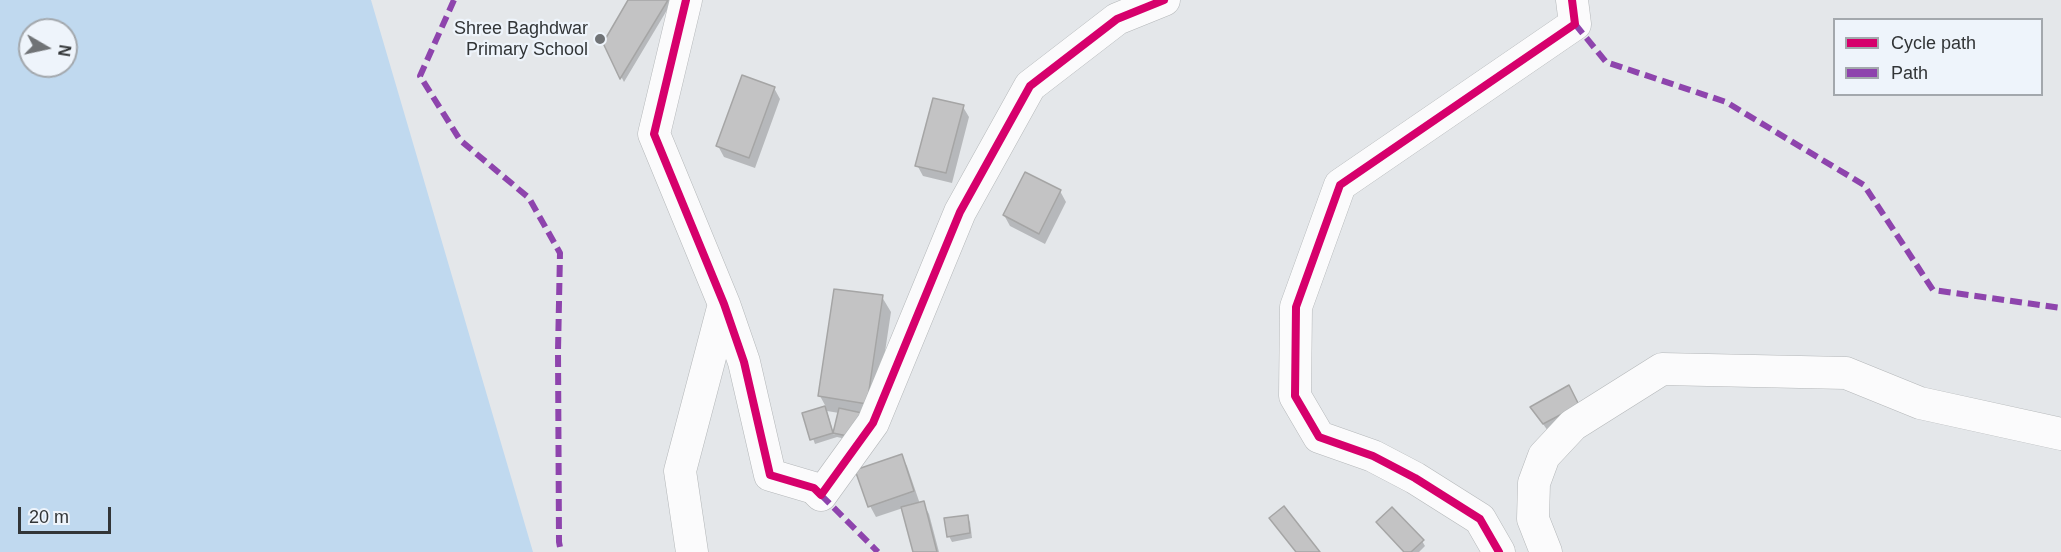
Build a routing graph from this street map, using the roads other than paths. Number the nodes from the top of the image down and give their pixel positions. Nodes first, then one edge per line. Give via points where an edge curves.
1 (686, 0) edge
2 (1164, 0) edge
3 (1572, 0) edge
4 (724, 303) junction
5 (2061, 434) edge
6 (692, 552) edge
7 (1499, 552) edge
8 (1546, 552) edge

1 - 4 street via 654,134
2 - 4 street via 1117,19 1030,86 960,212 873,423 821,495 814,488 770,475 744,362
3 - 7 street via 1575,24 1340,185 1296,307 1295,396 1319,437 1373,456 1480,519
4 - 6 street via 680,471
5 - 8 street via 1920,403 1846,373 1662,369 1573,425 1544,456 1534,483 1533,519

